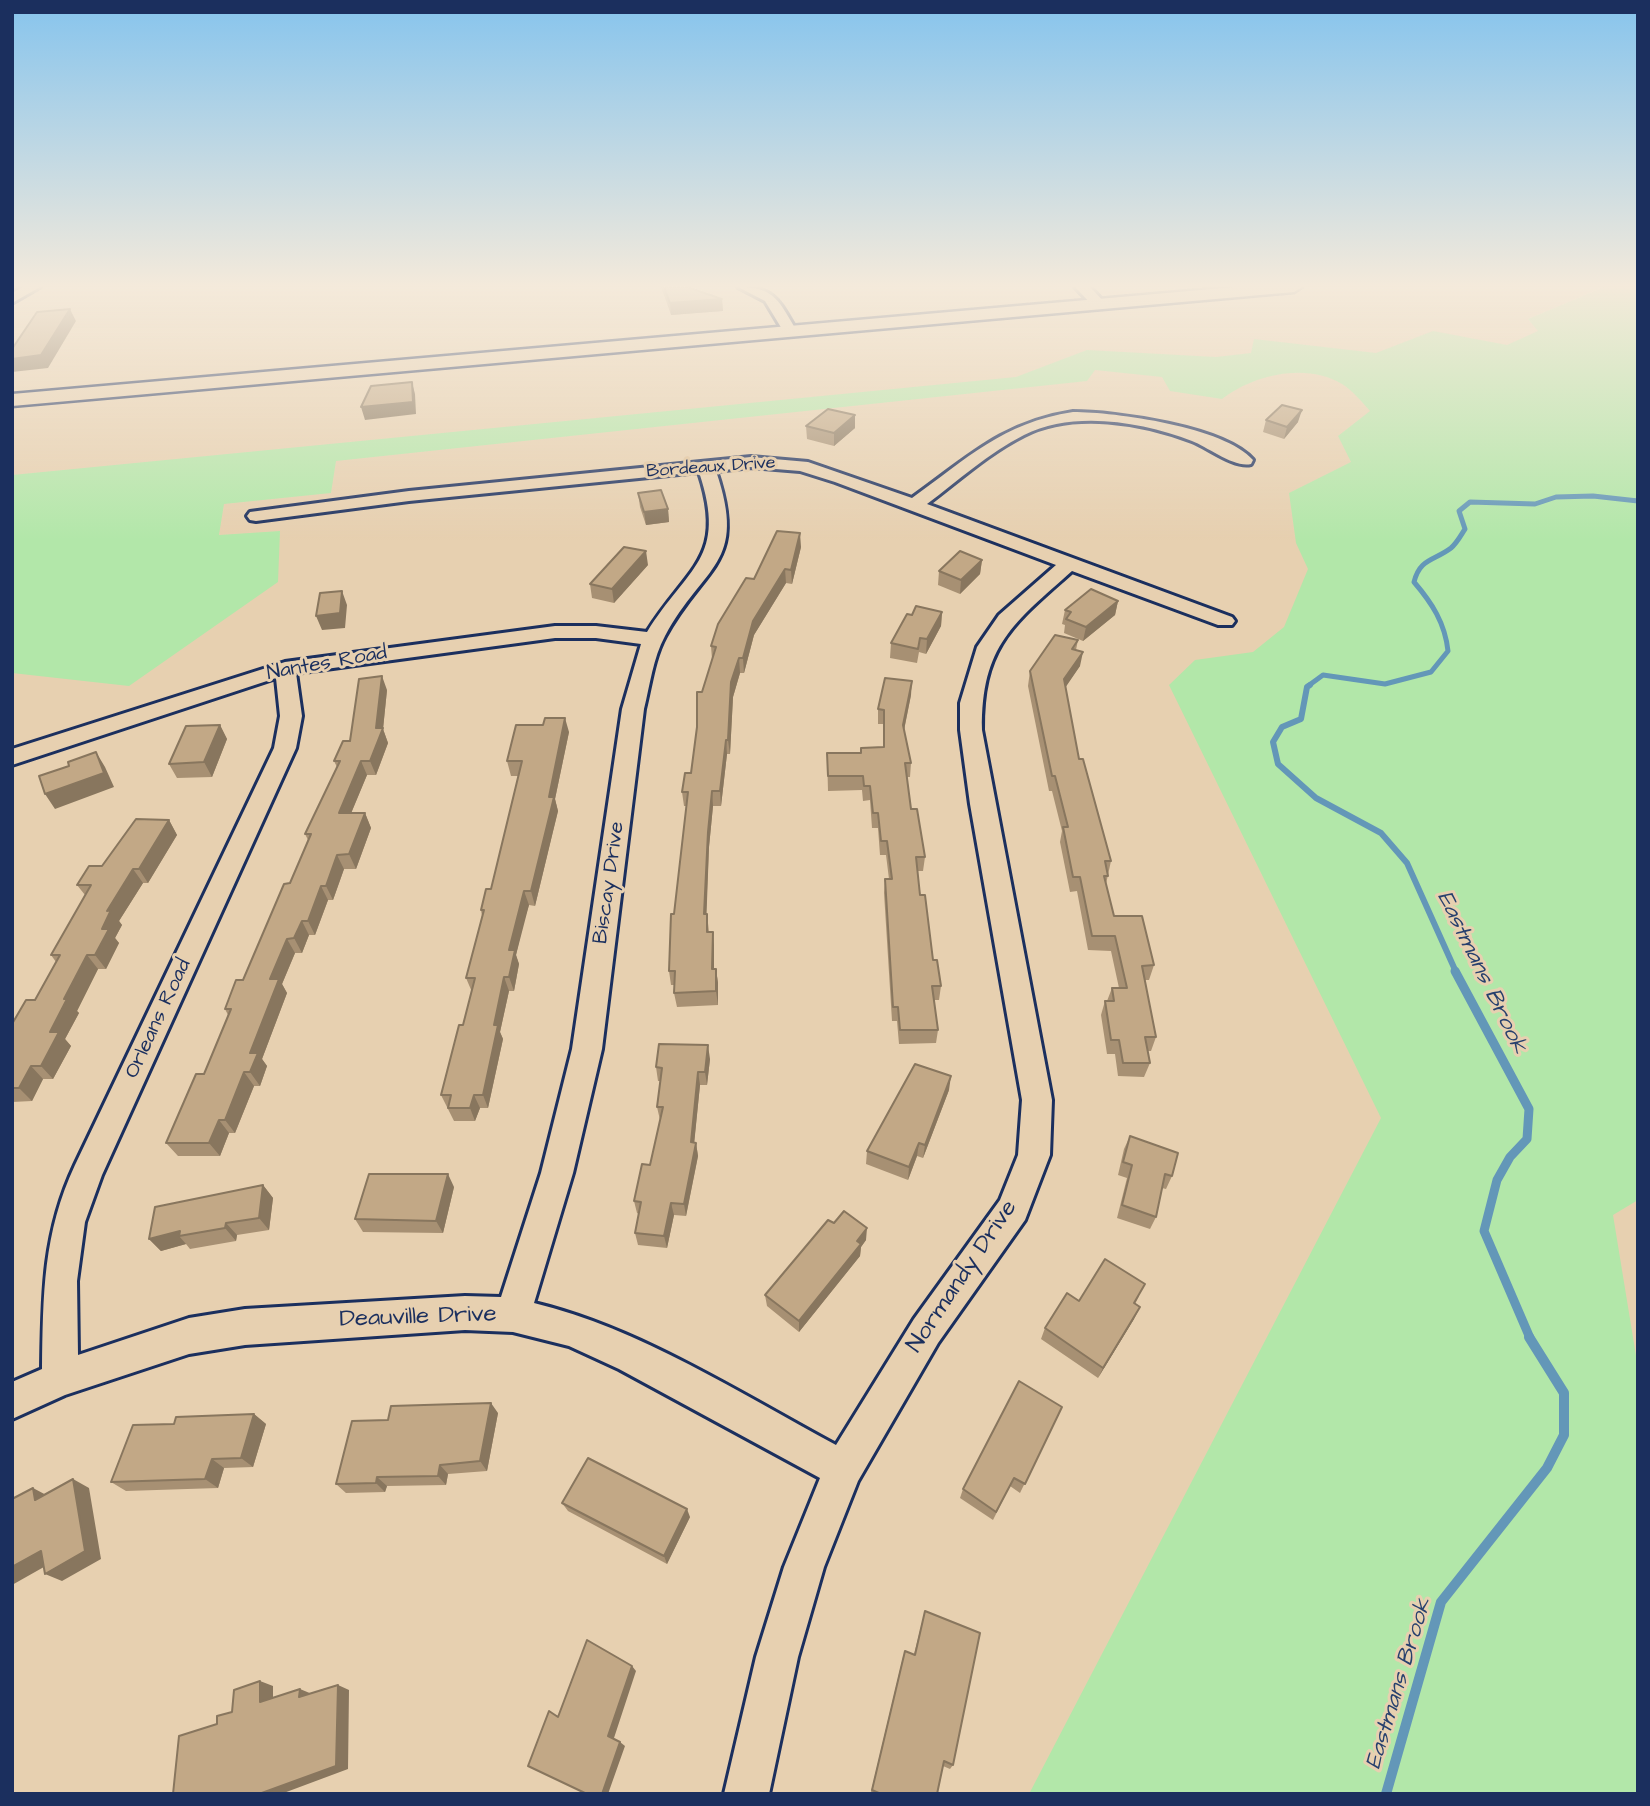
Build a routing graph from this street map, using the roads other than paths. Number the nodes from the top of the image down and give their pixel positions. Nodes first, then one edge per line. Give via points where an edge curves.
1 (336, 371) edge
2 (12, 400) edge
3 (1245, 460) dead end
4 (706, 467) junction
5 (914, 505) junction
6 (256, 516) dead end
7 (1069, 563) junction
8 (1224, 621) dead end
9 (653, 639) junction
10 (285, 668) junction
11 (12, 757) edge
12 (513, 1315) junction
13 (61, 1379) junction
14 (12, 1401) edge
15 (843, 1469) junction
16 (746, 1794) edge

1 - 2 street
3 - 5 street via 1223,446 1145,422 1118,417 1058,420 1019,431
4 - 5 street, Bordeaux Drive via 751,462 802,466
4 - 6 street, Bordeaux Drive
4 - 9 street, Biscay Drive via 719,508 715,553
5 - 7 street, Bordeaux Drive
7 - 8 street, Bordeaux Drive
7 - 15 street, Normandy Drive via 1006,619 988,646 971,703 982,804 1037,1100 1034,1156 1013,1209 926,1331
9 - 10 street, Nantes Road via 555,632
9 - 12 street, Biscay Drive via 633,709 587,1049 557,1173
10 - 11 street, Nantes Road
10 - 13 street, Orleans Road via 292,716 285,748 86,1175 69,1222 60,1281
12 - 13 street, Deauville Drive via 465,1313 245,1327 152,1346
12 - 15 street, Deauville Drive via 572,1329 632,1356
13 - 14 street, Deauville Drive
15 - 16 street, Normandy Drive via 803,1567

